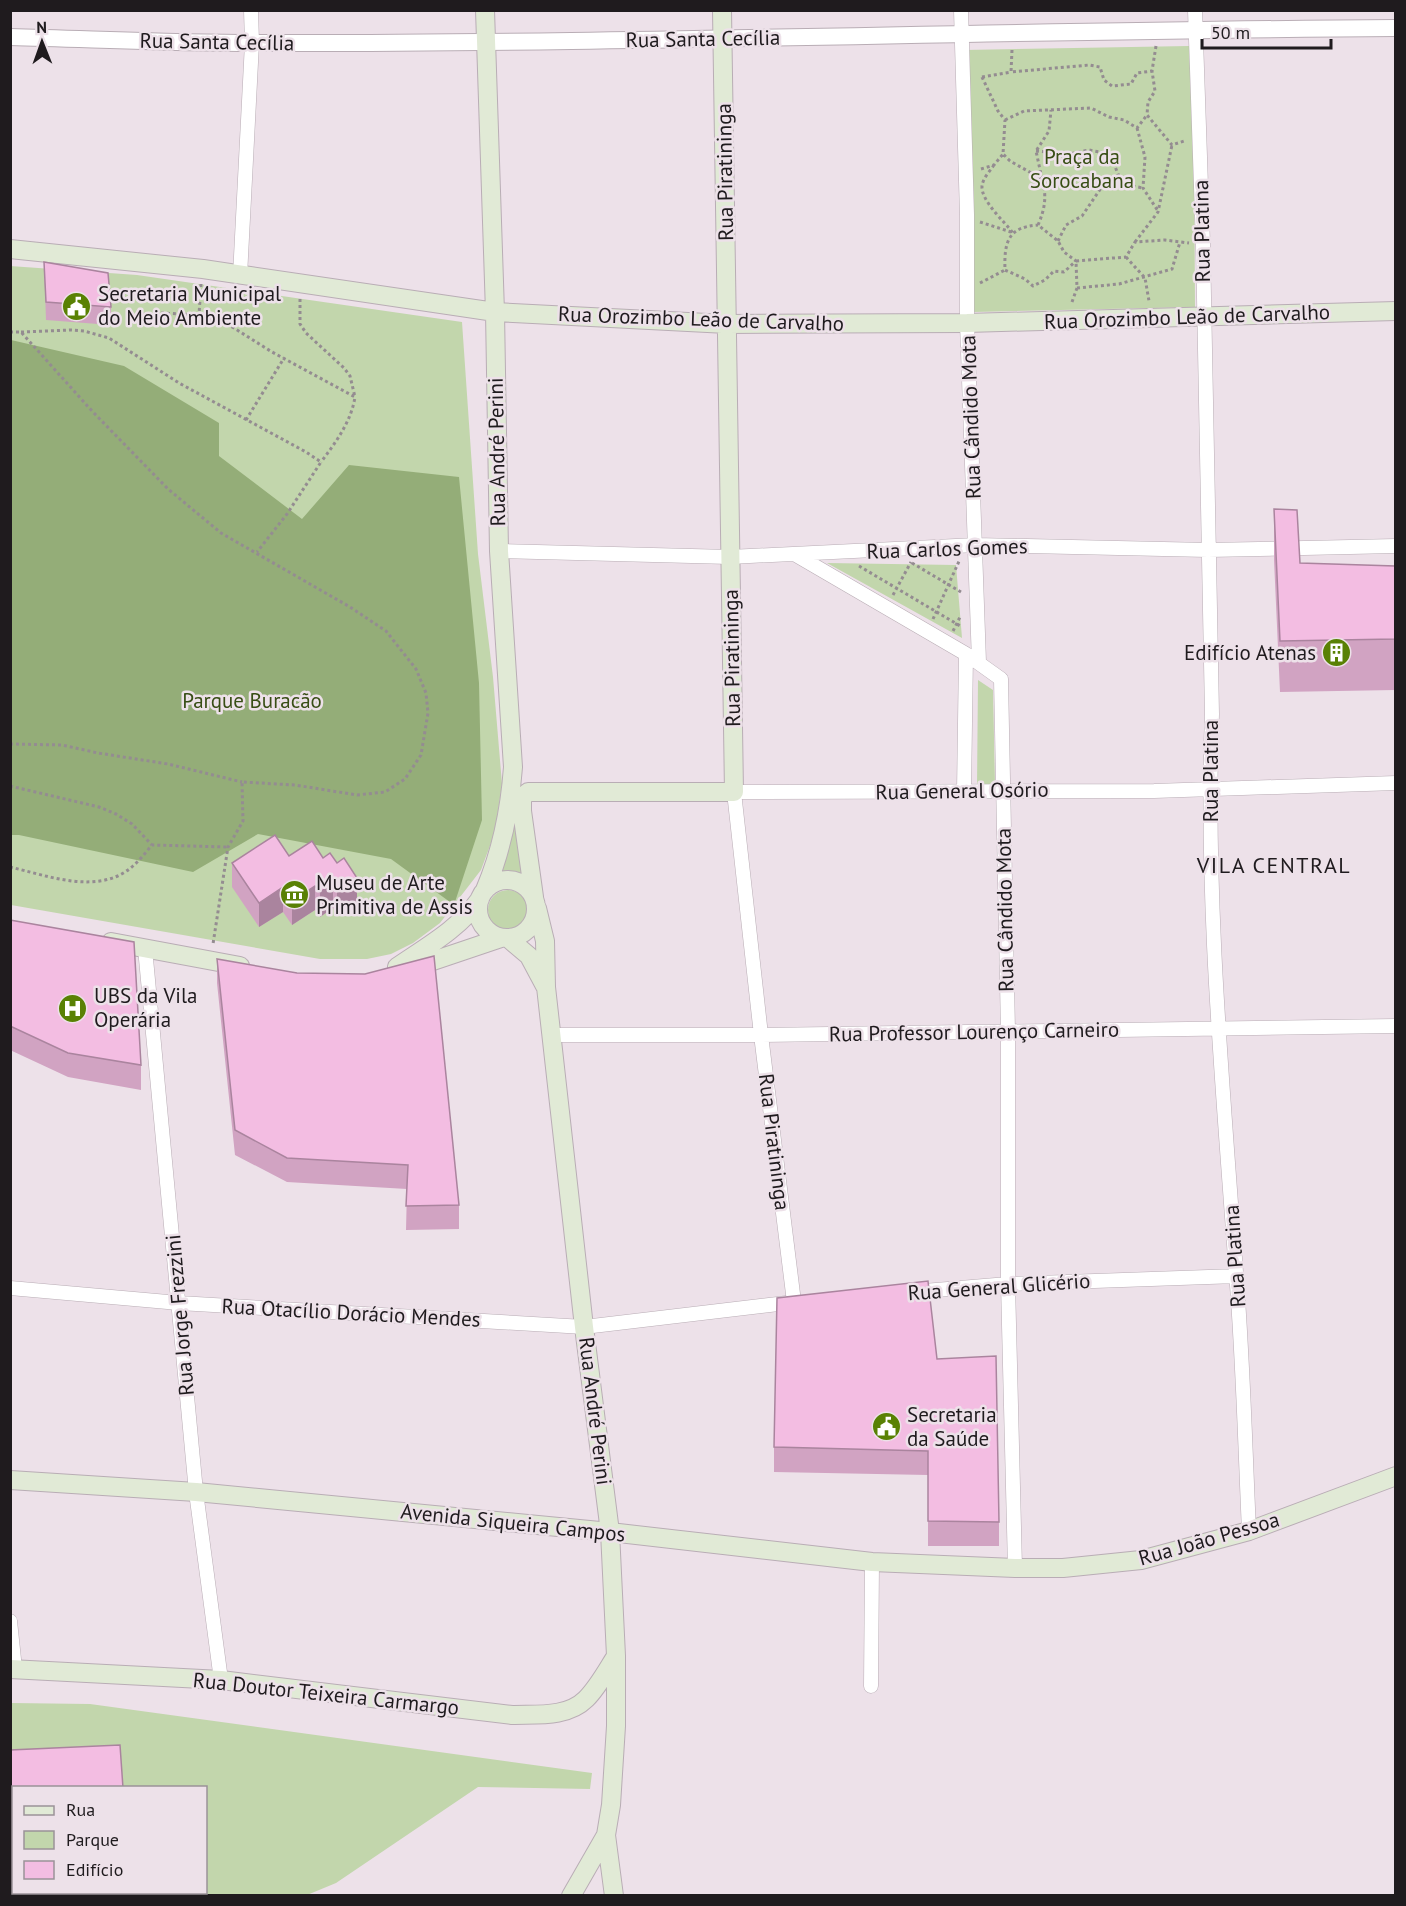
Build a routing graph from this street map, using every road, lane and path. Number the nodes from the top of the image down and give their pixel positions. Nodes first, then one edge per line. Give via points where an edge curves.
1 (251, 10) edge
2 (485, 10) edge
3 (722, 10) edge
4 (961, 10) edge
5 (1195, 10) edge
6 (1395, 28) edge
7 (1195, 29) junction
8 (1159, 30) junction
9 (1015, 33) junction
10 (961, 34) junction
11 (10, 37) edge
12 (722, 39) junction
13 (486, 41) junction
14 (252, 43) junction
15 (1152, 71) junction
16 (1011, 72) junction
17 (962, 76) junction
18 (982, 77) junction
19 (1051, 109) junction
20 (1147, 115) junction
21 (1005, 120) junction
22 (1137, 128) junction
23 (1199, 138) junction
24 (1172, 145) junction
25 (1036, 151) junction
26 (1003, 154) junction
27 (994, 165) junction
28 (965, 172) junction
29 (1042, 178) junction
30 (1122, 184) junction
31 (1143, 188) junction
32 (1158, 212) junction
33 (967, 215) junction
34 (1038, 225) junction
35 (1013, 233) junction
36 (1058, 241) junction
37 (1135, 242) junction
38 (1180, 242) junction
39 (1203, 245) junction
40 (10, 249) edge
41 (1126, 257) junction
42 (1076, 261) junction
43 (203, 269) junction
44 (1005, 270) junction
45 (240, 276) junction
46 (1145, 278) junction
47 (300, 284) junction
48 (1077, 288) junction
49 (967, 289) junction
50 (1395, 311) edge
51 (495, 312) junction
52 (137, 315) dead end
53 (198, 315) junction
54 (1203, 317) junction
55 (1152, 318) junction
56 (1065, 321) junction
57 (967, 323) junction
58 (727, 324) junction
59 (10, 332) edge
60 (21, 332) junction
61 (285, 357) junction
62 (355, 396) junction
63 (246, 420) junction
64 (321, 462) junction
65 (971, 546) junction
66 (1395, 546) edge
67 (918, 548) junction
68 (890, 550) junction
69 (1208, 550) junction
70 (499, 551) junction
71 (257, 552) junction
72 (838, 553) junction
73 (796, 555) junction
74 (730, 557) junction
75 (911, 562) junction
76 (948, 585) junction
77 (897, 588) junction
78 (978, 602) junction
79 (886, 608) junction
80 (936, 612) junction
81 (927, 631) junction
82 (979, 637) junction
83 (966, 654) junction
84 (979, 662) junction
85 (10, 744) edge
86 (242, 782) junction
87 (1395, 783) edge
88 (10, 786) edge
89 (1209, 789) junction
90 (1002, 790) junction
91 (528, 792) joint
92 (734, 792) junction
93 (964, 792) junction
94 (152, 845) junction
95 (228, 847) junction
96 (10, 867) edge
97 (482, 894) junction
98 (536, 903) junction
99 (89, 938) edge
100 (505, 939) junction
101 (146, 948) junction
102 (211, 960) junction
103 (256, 970) edge
104 (546, 987) junction
105 (1395, 1026) edge
106 (1219, 1029) junction
107 (1008, 1032) junction
108 (552, 1035) junction
109 (761, 1035) junction
110 (1237, 1276) junction
111 (1008, 1284) junction
112 (10, 1288) edge
113 (901, 1293) edge
114 (179, 1303) junction
115 (584, 1327) junction
116 (1395, 1476) edge
117 (10, 1480) edge
118 (196, 1492) junction
119 (1249, 1531) junction
120 (610, 1532) junction
121 (872, 1562) junction
122 (1015, 1569) junction
123 (10, 1621) edge
124 (616, 1656) junction
125 (13, 1669) edge
126 (221, 1680) junction
127 (871, 1686) dead end
128 (606, 1835) junction
129 (571, 1896) edge
130 (614, 1896) edge

1 - 14 street
2 - 13 main road, Rua André Perini
3 - 12 main road, Rua Piratininga
4 - 10 street, Rua Cândido Mota
5 - 7 street, Rua Platina
6 - 7 street, Rua Santa Cecília
7 - 8 street, Rua Santa Cecília
7 - 23 street, Rua Platina
8 - 9 street, Rua Santa Cecília
8 - 15 path
9 - 10 street, Rua Santa Cecília
9 - 16 path
10 - 12 street, Rua Santa Cecília
10 - 17 street, Rua Cândido Mota
11 - 14 street, Rua Santa Cecília
12 - 13 street, Rua Santa Cecília
12 - 58 main road, Rua Piratininga
13 - 14 street, Rua Santa Cecília
13 - 51 main road, Rua André Perini
14 - 45 street
15 - 16 path via 1137,73 1131,84 1112,86 1104,80 1100,67 1089,65
15 - 20 path via 1155,91 1148,102
16 - 18 path
17 - 18 path
17 - 28 street, Rua Cândido Mota
18 - 21 path
19 - 21 path via 1024,111
19 - 22 path via 1091,108
19 - 25 path via 1049,131
20 - 22 path
20 - 24 path
21 - 26 path
22 - 31 path via 1145,157
23 - 24 path
23 - 39 street, Rua Platina
24 - 32 path
25 - 29 path
25 - 30 path via 1069,154 1089,150 1110,154
26 - 27 path
26 - 29 path
27 - 28 path
27 - 35 path via 982,187 989,205
28 - 33 street, Rua Cândido Mota
29 - 34 path via 1046,208
30 - 31 path
30 - 36 path via 1101,188 1082,216 1066,225
31 - 32 path
32 - 37 path
33 - 35 path
33 - 49 street, Rua Cândido Mota
34 - 35 path via 1024,226
34 - 36 path
35 - 44 path via 1004,252
36 - 42 path
37 - 38 path
37 - 41 path
38 - 39 path
38 - 46 path via 1172,269
39 - 54 street, Rua Platina
40 - 43 main road, Rua Orozimbo Leão de Carvalho
41 - 42 path
41 - 46 path
42 - 44 path via 1064,272 1054,272 1033,285
42 - 48 path
43 - 45 main road, Rua Orozimbo Leão de Carvalho
43 - 53 path
44 - 49 path
45 - 47 main road, Rua Orozimbo Leão de Carvalho
46 - 48 path
46 - 55 path
47 - 51 main road, Rua Orozimbo Leão de Carvalho
47 - 62 path via 300,324 344,368
48 - 56 path
49 - 57 street, Rua Cândido Mota
50 - 54 main road, Rua Orozimbo Leão de Carvalho
51 - 58 main road, Rua Orozimbo Leão de Carvalho
51 - 70 main road, Rua André Perini
52 - 53 path
53 - 61 path via 226,323
54 - 55 main road, Rua Orozimbo Leão de Carvalho
54 - 69 street, Rua Platina
55 - 56 main road, Rua Orozimbo Leão de Carvalho
56 - 57 main road, Rua Orozimbo Leão de Carvalho
57 - 58 main road, Rua Orozimbo Leão de Carvalho
57 - 65 street, Rua Cândido Mota
58 - 74 main road, Rua Piratininga
59 - 60 path
60 - 63 path via 71,330 109,338
60 - 71 path via 168,489 221,533
61 - 62 path
61 - 63 path
62 - 64 path via 353,410 339,439
63 - 64 path
64 - 71 path
65 - 67 street, Rua Carlos Gomes
65 - 69 street, Rua Carlos Gomes
65 - 76 path
65 - 78 street, Rua Cândido Mota
66 - 69 street, Rua Carlos Gomes
67 - 68 street, Rua Carlos Gomes
67 - 75 path
68 - 72 street, Rua Carlos Gomes
68 - 75 path
69 - 89 street, Rua Platina via 1212,714
70 - 74 street, Rua Carlos Gomes
70 - 97 main road, Rua André Perini via 513,766 502,844
71 - 86 path via 386,631 416,669 426,693 428,714 421,755 405,779 385,792 357,795
72 - 73 street, Rua Carlos Gomes
72 - 77 path
73 - 74 street, Rua Carlos Gomes
73 - 79 street
74 - 92 main road, Rua Piratininga
75 - 76 path
75 - 77 path
76 - 78 path
76 - 80 path
77 - 79 path
77 - 80 path
78 - 82 street, Rua Cândido Mota
79 - 81 street
80 - 81 path
80 - 82 path
81 - 83 street
82 - 84 street, Rua Cândido Mota
83 - 84 street
83 - 93 street
84 - 90 street, Rua Cândido Mota via 1000,679
85 - 86 path via 62,745
86 - 95 path via 243,821
87 - 89 street, Rua General Osório
88 - 94 path via 107,810 132,824
89 - 90 street, Rua General Osório
89 - 106 street, Rua Platina
90 - 93 street, Rua General Osório
90 - 107 street, Rua Cândido Mota
91 - 92 main road, Rua General Osório
91 - 98 main road, Rua André Perini via 522,798 522,811
92 - 93 street, Rua General Osório
92 - 109 street, Rua Piratininga
94 - 95 path
94 - 96 path via 133,867 114,878 93,883
95 - 102 path
97 - 98 main road via 495,883 518,882 528,888
97 - 100 main road via 480,922 487,931
97 - 100 main road via 456,926 383,976
98 - 100 main road via 536,920 529,930
98 - 104 main road, Rua André Perini via 545,941
99 - 101 main road
100 - 104 main road, Rua André Perini via 529,956
101 - 102 main road
101 - 114 street, Rua Jorge Frezzini
102 - 103 main road
104 - 108 main road, Rua André Perini
105 - 106 street, Rua Professor Lourenço Carneiro
106 - 107 street, Rua Professor Lourenço Carneiro
106 - 110 street, Rua Platina
107 - 109 street, Rua Professor Lourenço Carneiro
107 - 111 street, Rua Cândido Mota
108 - 109 street, Rua Professor Lourenço Carneiro
108 - 115 main road, Rua André Perini
109 - 115 street, Rua Piratininga via 800,1302
110 - 111 street, Rua General Glicério
110 - 119 street, Rua Platina
111 - 113 street, Rua General Glicério
111 - 122 street, Rua Cândido Mota
112 - 114 street, Rua Otacílio Dorácio Mendes
114 - 115 street, Rua Otacílio Dorácio Mendes
114 - 118 street, Rua Jorge Frezzini
115 - 120 main road, Rua André Perini
116 - 119 main road, Rua João Pessoa
117 - 118 main road, Avenida Siqueira Campos
118 - 120 main road, Avenida Siqueira Campos
118 - 126 street, Rua Jorge Frezzini
119 - 122 main road, Rua João Pessoa via 1142,1560
120 - 121 main road, Avenida Siqueira Campos
120 - 124 main road, Rua André Perini
121 - 122 main road, Avenida Siqueira Campos
121 - 127 street
123 - 125 street
124 - 126 main road, Rua Doutor Teixeira Carmargo via 586,1700 549,1714 512,1715
124 - 128 main road, Rua André Perini via 616,1726
125 - 126 main road, Rua Doutor Teixeira Carmargo
128 - 129 main road, Rua André Perini
128 - 130 main road, Rua André Perini

